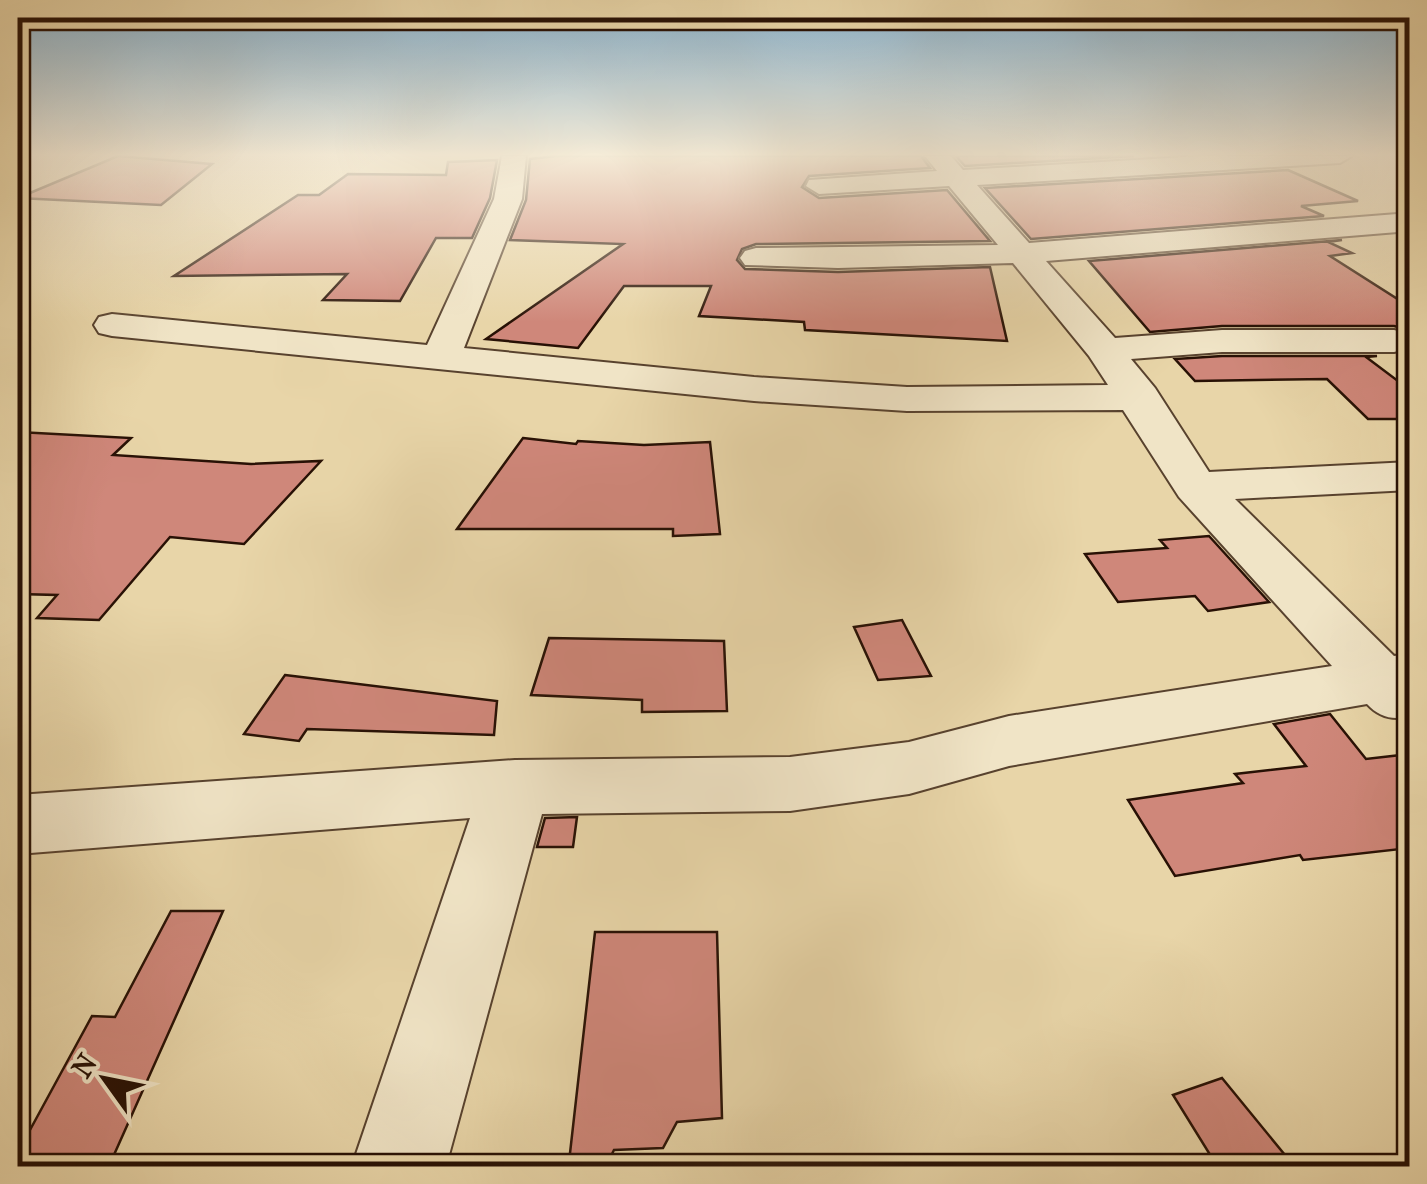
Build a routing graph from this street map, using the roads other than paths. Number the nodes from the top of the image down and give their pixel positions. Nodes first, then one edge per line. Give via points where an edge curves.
1 (503, 211) edge
2 (984, 211) edge
3 (1410, 222) edge
4 (1021, 255) junction
5 (756, 258) dead end
6 (112, 325) dead end
7 (1394, 341) dead end
8 (1105, 350) junction
9 (440, 360) junction
10 (1140, 397) junction
11 (1410, 476) edge
12 (1196, 487) junction
13 (1398, 687) edge
14 (515, 787) junction
15 (18, 824) edge
16 (399, 1166) edge

1 - 9 street
2 - 4 street
3 - 4 street
4 - 5 street
4 - 8 street
6 - 9 street
7 - 8 street via 1222,340
8 - 10 street
9 - 10 street via 907,399
10 - 12 street
11 - 12 street
12 - 13 street
13 - 14 street via 1009,741 909,768 790,784
14 - 15 street
14 - 16 street

